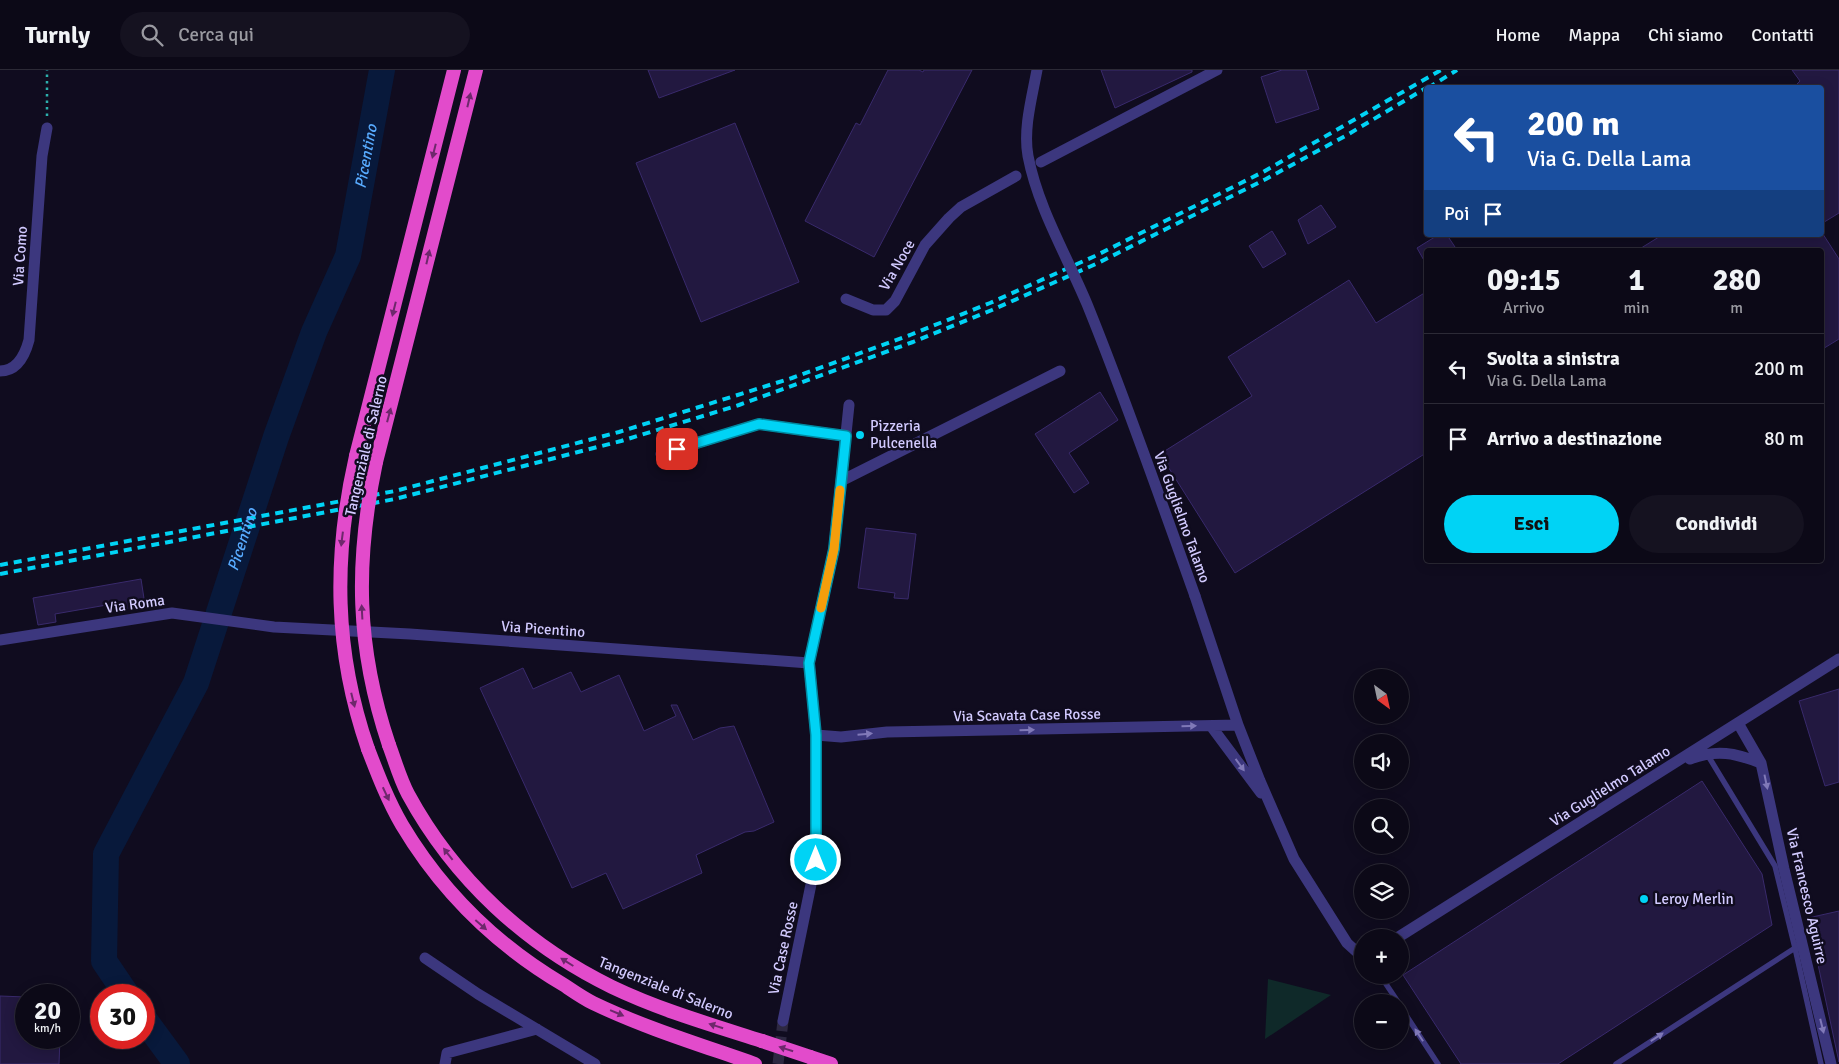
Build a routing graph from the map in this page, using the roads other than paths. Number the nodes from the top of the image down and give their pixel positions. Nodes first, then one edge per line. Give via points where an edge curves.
1 (454, 70) edge
2 (476, 70) edge
3 (1037, 70) edge
4 (1216, 70) edge
5 (47, 128) road end
6 (1041, 162) dead end
7 (1016, 176) dead end
8 (846, 298) dead end
9 (0, 371) edge
10 (1060, 371) dead end
11 (849, 406) dead end
12 (846, 436) junction
13 (661, 454) dead end
14 (841, 481) junction
15 (274, 627) joint
16 (0, 640) edge
17 (1839, 659) edge
18 (809, 663) junction
19 (1738, 723) junction
20 (1238, 725) junction
21 (1211, 726) junction
22 (816, 735) junction
23 (1704, 749) junction
24 (1761, 763) junction
25 (1272, 808) junction
26 (1409, 930) edge
27 (1799, 946) junction
28 (1354, 950) edge
29 (425, 958) dead end
30 (1409, 1020) edge
31 (783, 1022) tunnel mouth
32 (538, 1029) junction
33 (445, 1064) edge
34 (595, 1064) edge
35 (755, 1064) edge
36 (830, 1064) edge
37 (1438, 1064) edge
38 (1616, 1064) edge
39 (1820, 1064) edge
40 (1832, 1064) edge

1 -> 35 highway, Tangenziale di Salerno, bridge via 346,501 339,587 344,649 360,728 392,806 420,852 472,916 508,948 592,1002
36 -> 2 highway, Tangenziale di Salerno, bridge via 614,988 546,949 508,921 435,838 408,793 389,745 370,678 362,614 360,587 369,497
3 - 20 street, Via Guglielmo Talamo, bridge via 1027,128 1028,156 1033,174 1138,435
4 - 6 street
5 - 9 street, Via Como via 42,156 29,340 26,353 14,368
7 - 8 street, Via Noce via 961,207 949,218 925,245 895,301 886,310 873,310
10 - 14 street
11 - 12 street, Via Case Rosse
12 - 13 street via 759,424
12 - 14 street, Via Case Rosse
14 - 18 street, Via Case Rosse via 834,549
15 - 16 street, Via Roma via 172,613
15 - 18 street, Via Picentino
17 - 19 street, Via Guglielmo Talamo
18 - 22 street, Via Case Rosse
19 - 23 street, Via Guglielmo Talamo
19 - 24 street, Via Francesco Aguirre
20 - 21 street, Via Scavata Case Rosse
20 - 25 street, Via Guglielmo Talamo
22 -> 21 street, Via Scavata Case Rosse via 841,737 887,732
21 -> 25 street
22 - 31 street, Via Case Rosse via 816,860
23 - 24 street
23 - 26 street, Via Guglielmo Talamo via 1669,766
23 - 27 lane via 1775,866
24 -> 27 street, Via Francesco Aguirre
25 - 28 street, Via Guglielmo Talamo via 1294,859
38 -> 27 lane
27 - 39 lane
27 -> 40 street, Via Francesco Aguirre
29 - 32 street
37 -> 30 lane
32 - 33 street via 447,1052
32 - 34 street

